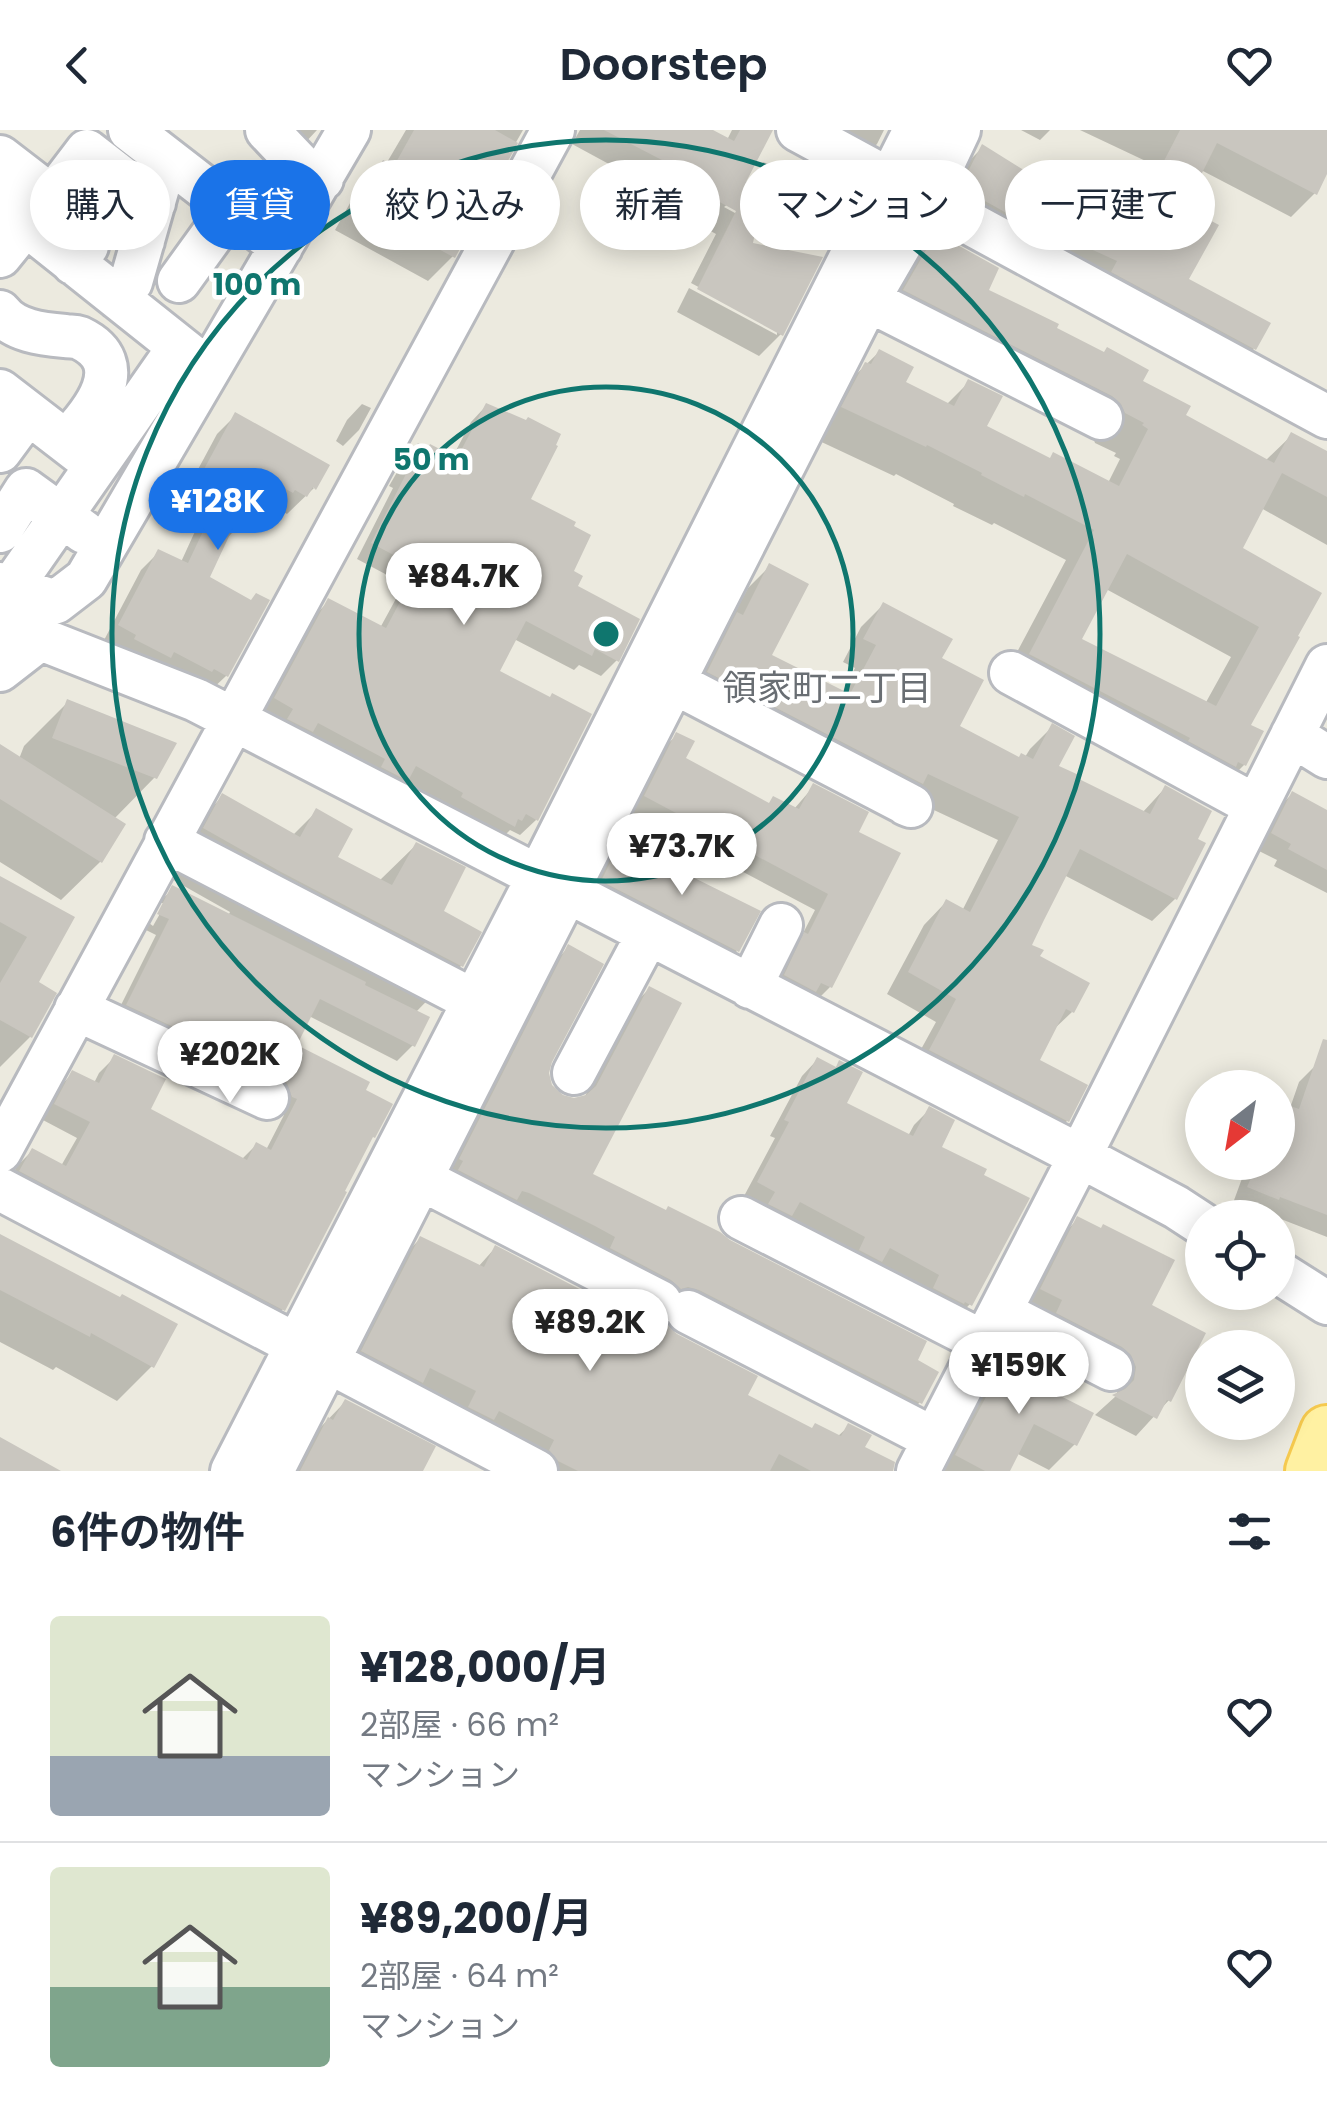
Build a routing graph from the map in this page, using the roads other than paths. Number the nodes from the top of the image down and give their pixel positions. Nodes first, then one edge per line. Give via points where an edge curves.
1 (11, 130) edge
2 (130, 130) edge
3 (267, 130) edge
4 (350, 130) edge
5 (553, 130) edge
6 (798, 130) edge
7 (915, 130) edge
8 (959, 130) edge
9 (0, 145) edge
10 (0, 157) edge
11 (295, 160) edge
12 (853, 160) edge
13 (912, 160) edge
14 (934, 160) edge
15 (173, 164) junction
16 (330, 165) edge
17 (170, 169) edge
18 (190, 177) edge
19 (30, 180) edge
20 (9, 228) edge
21 (985, 232) edge
22 (84, 250) edge
23 (164, 250) edge
24 (279, 250) edge
25 (877, 250) edge
26 (886, 250) edge
27 (74, 262) junction
28 (118, 298) junction
29 (868, 300) junction
30 (0, 312) edge
31 (194, 358) junction
32 (14, 402) edge
33 (1101, 418) dead end
34 (1327, 418) edge
35 (0, 451) edge
36 (81, 453) junction
37 (135, 495) junction
38 (61, 516) junction
39 (0, 531) edge
40 (104, 547) junction
41 (4, 598) edge
42 (40, 639) junction
43 (1327, 666) edge
44 (0, 670) edge
45 (1011, 673) dead end
46 (673, 682) junction
47 (232, 718) junction
48 (1310, 746) edge
49 (906, 804) dead end
50 (1256, 806) junction
51 (166, 841) junction
52 (552, 884) junction
53 (781, 925) dead end
54 (648, 934) junction
55 (750, 987) junction
56 (474, 1001) junction
57 (76, 1009) junction
58 (574, 1073) dead end
59 (267, 1098) dead end
60 (0, 1151) edge
61 (1080, 1156) junction
62 (422, 1179) junction
63 (0, 1189) edge
64 (1185, 1213) edge
65 (742, 1218) dead end
66 (1295, 1283) edge
67 (1327, 1303) edge
68 (993, 1328) junction
69 (313, 1354) junction
70 (1111, 1368) dead end
71 (1327, 1432) edge
72 (926, 1455) edge
73 (520, 1467) edge
74 (232, 1471) edge
75 (272, 1471) edge
76 (1312, 1471) edge

1 - 9 street
2 - 15 street
3 - 11 street
4 - 16 street
5 - 47 street
6 - 12 street
7 - 13 street
8 - 14 street
10 - 19 street
15 - 17 street
15 - 18 street
20 - 27 street
21 - 34 street
22 - 27 street
23 - 28 street
24 - 31 street
25 - 52 street
26 - 29 street
27 - 28 street
28 - 31 street
29 - 33 street
29 - 46 street
30 - 36 street via 23,329 78,337 106,364
31 - 36 street
31 - 37 street
32 - 35 street
32 - 36 street
36 - 37 street
36 - 38 street
37 - 40 street
38 - 39 street via 26,490
38 - 40 street
38 - 41 street
40 - 41 street via 86,579 56,602
41 - 42 street
42 - 44 street
42 - 47 street
43 - 48 street
45 - 50 street
46 - 49 street via 911,806
46 - 52 street
47 - 51 street
47 - 52 street
48 - 50 street
50 - 61 street
51 - 56 street
51 - 57 street
52 - 54 street
52 - 56 street
52 - 62 street
53 - 55 street
54 - 55 street
54 - 58 street
55 - 61 street
56 - 69 street
57 - 59 street
57 - 60 street
61 - 64 street
61 - 68 street
62 - 69 street
62 - 72 street via 674,1307
63 - 69 street
65 - 68 street
66 - 67 street
68 - 70 street
68 - 72 street
69 - 73 street
69 - 74 street
69 - 75 street
71 - 76 main road

